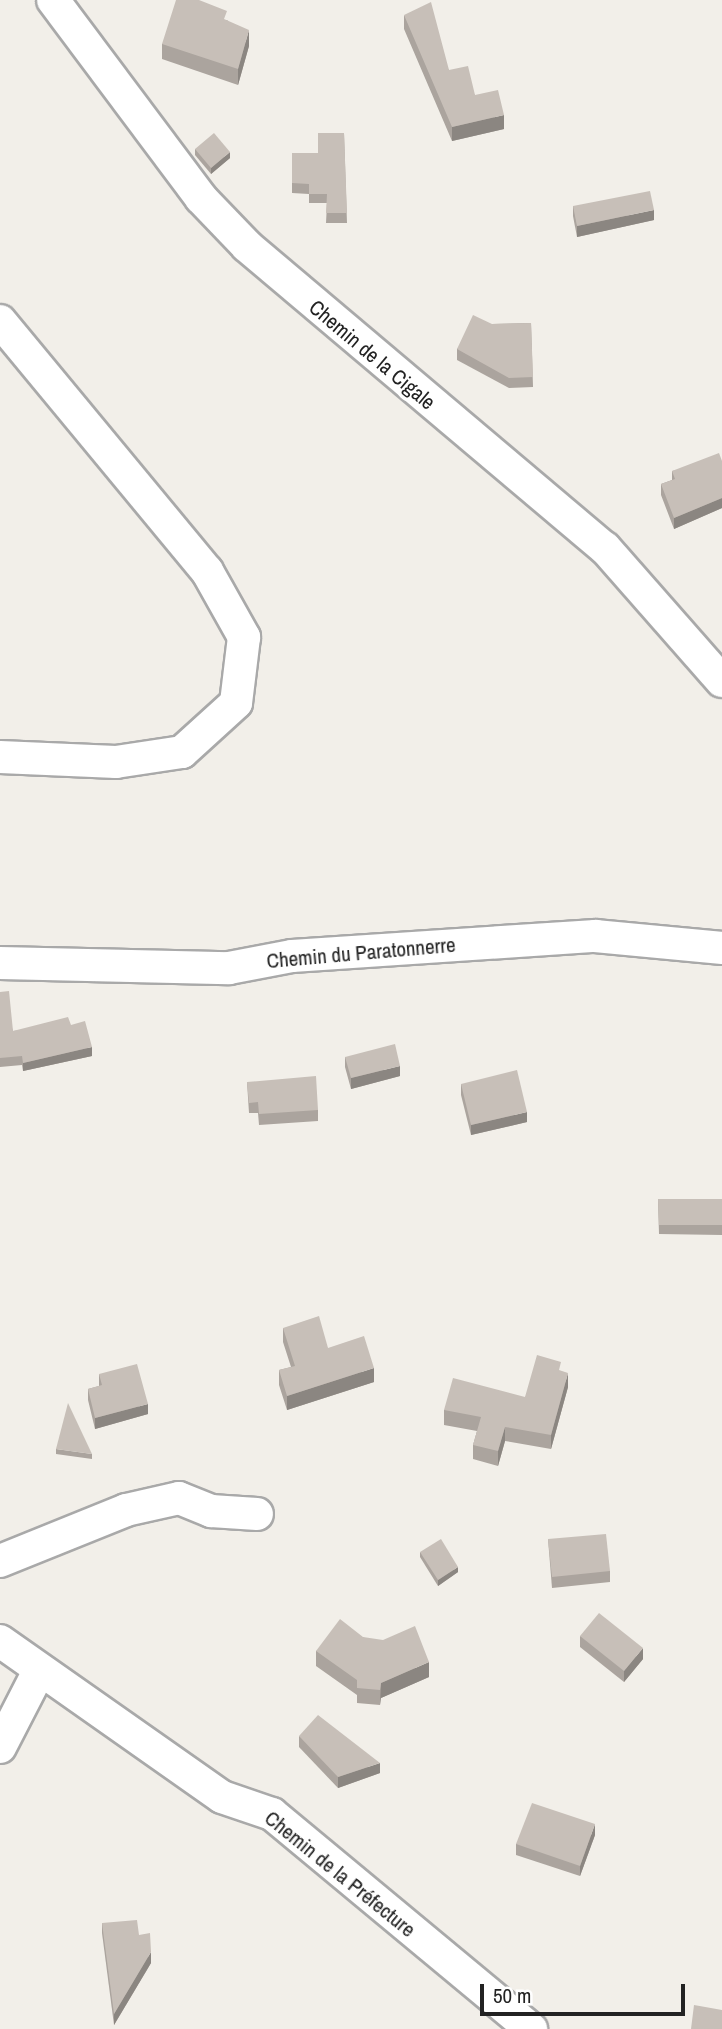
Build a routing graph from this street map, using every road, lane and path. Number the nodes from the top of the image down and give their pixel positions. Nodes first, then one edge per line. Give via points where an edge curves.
1 (53, 0) edge
2 (0, 321) edge
3 (722, 681) edge
4 (0, 757) edge
5 (722, 948) edge
6 (0, 963) edge
7 (257, 1514) dead end
8 (0, 1561) edge
9 (0, 1641) edge
10 (39, 1671) junction
11 (0, 1747) edge
12 (531, 2029) edge

1 - 3 street, Chemin de la Cigale via 201,198 247,247 605,548
2 - 4 street via 207,571 244,636 236,703 182,752 116,762
5 - 6 street, Chemin du Paratonnerre via 595,936 292,956 229,968
7 - 8 street via 211,1511 179,1498 126,1510
9 - 10 street, Chemin de la Préfecture
10 - 11 street
10 - 12 street, Chemin de la Préfecture via 222,1797 272,1814

